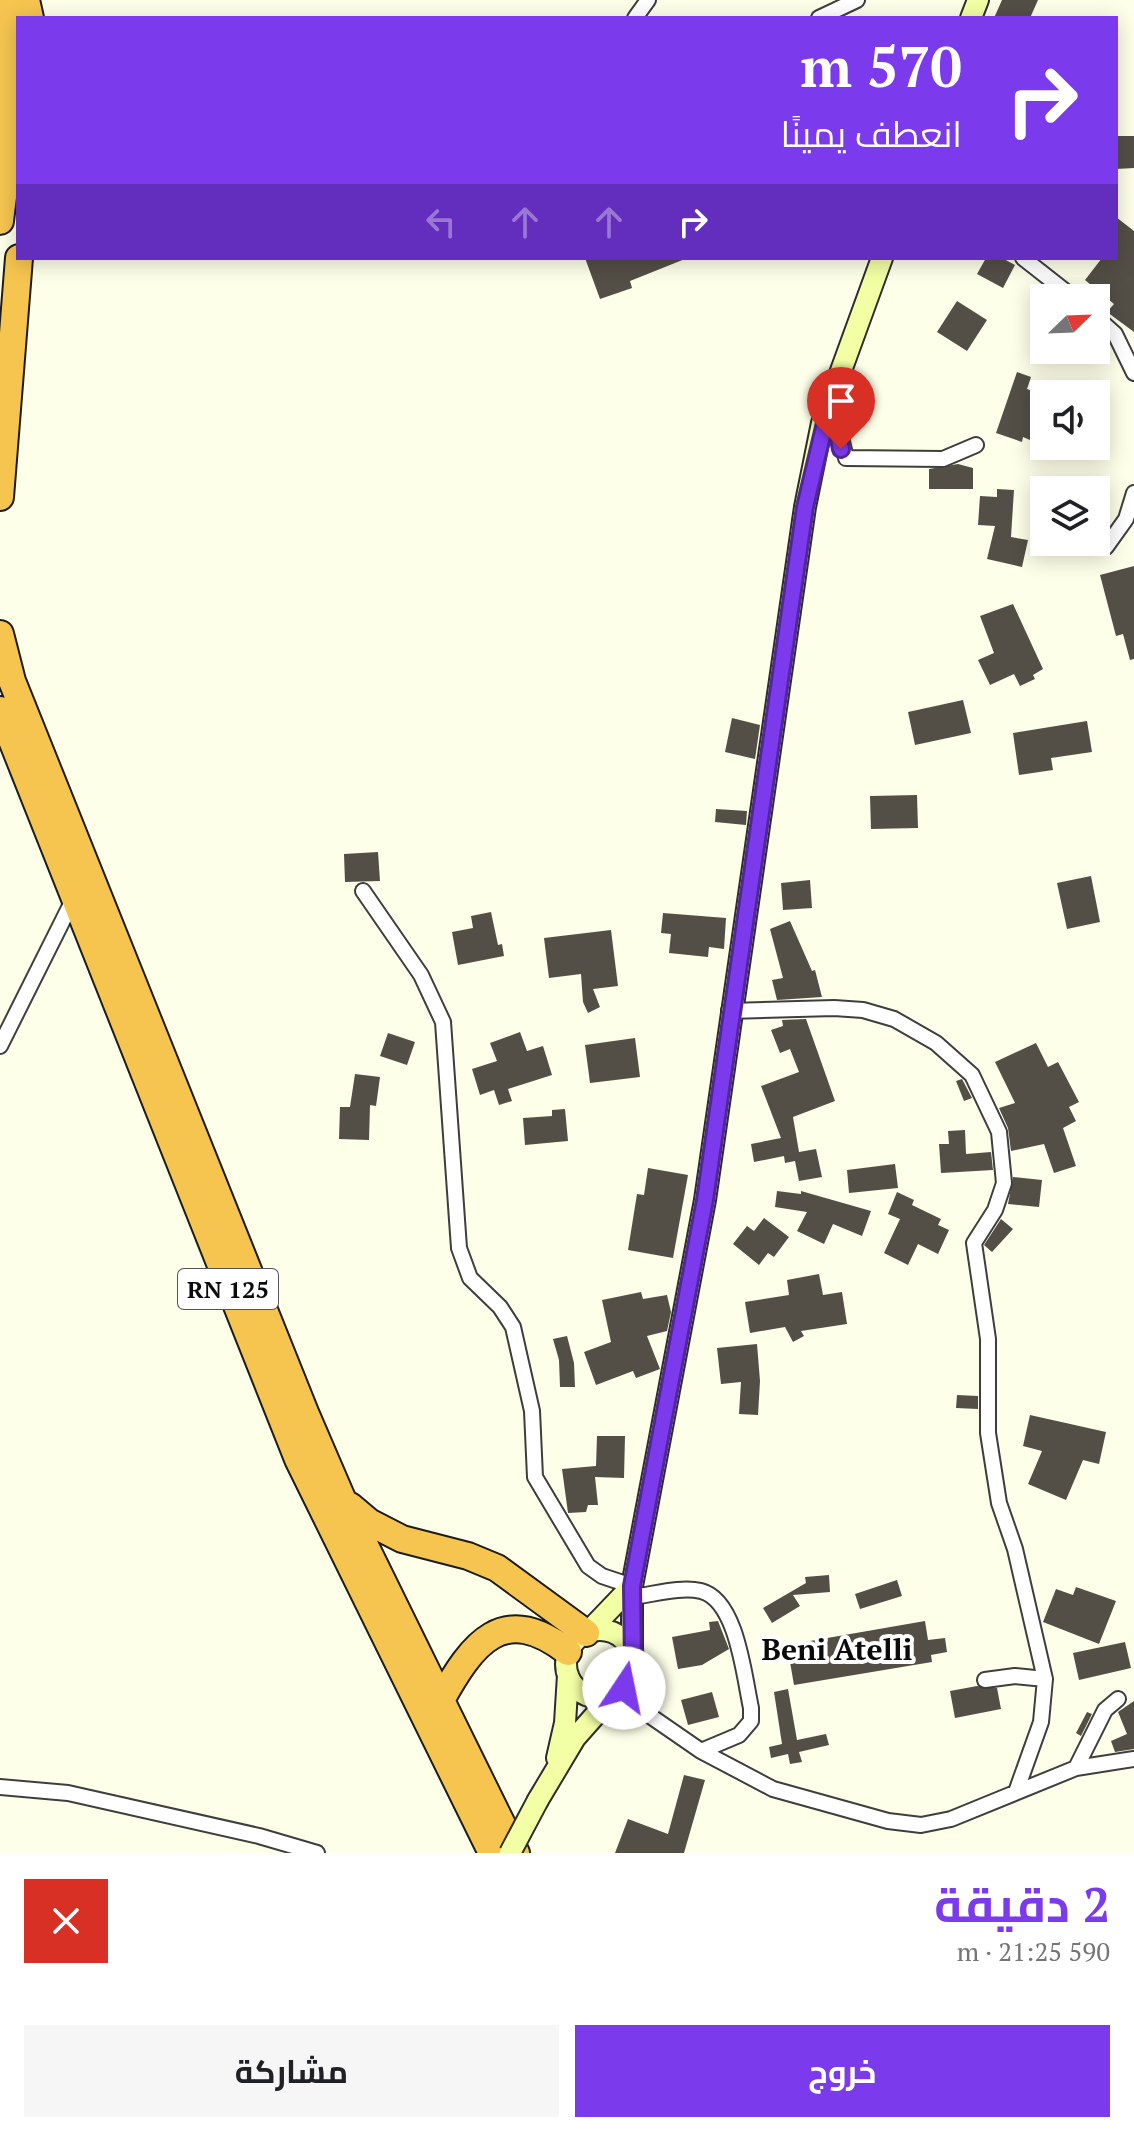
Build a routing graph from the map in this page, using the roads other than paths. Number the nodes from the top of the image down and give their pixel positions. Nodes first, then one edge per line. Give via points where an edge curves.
1 (2, 0) edge
2 (857, 0) edge
3 (823, 16) edge
4 (0, 221) edge
5 (19, 260) edge
6 (881, 260) edge
7 (1026, 260) edge
8 (1056, 284) edge
9 (1110, 330) edge
10 (1134, 373) edge
11 (831, 398) junction
12 (976, 445) dead end
13 (1134, 493) edge
14 (0, 497) edge
15 (1110, 541) edge
16 (0, 634) edge
17 (0, 710) edge
18 (363, 891) dead end
19 (75, 895) junction
20 (729, 1011) junction
21 (0, 1046) edge
22 (343, 1501) junction
23 (631, 1591) junction
24 (578, 1648) junction
25 (632, 1654) junction
26 (1045, 1679) junction
27 (985, 1680) dead end
28 (615, 1694) junction
29 (1118, 1699) dead end
30 (441, 1700) junction
31 (701, 1751) junction
32 (1134, 1759) edge
33 (1076, 1768) junction
34 (554, 1770) junction
35 (0, 1787) edge
36 (1016, 1792) junction
37 (317, 1853) edge
38 (492, 1853) edge
39 (513, 1853) edge

1 - 4 highway via 11,46 14,111
2 - 3 street
5 - 14 highway
6 - 11 main road
7 - 8 street
9 - 10 street
11 - 12 street via 846,458 943,459
11 - 20 main road via 805,507
13 - 15 street via 1126,519
16 - 22 highway via 12,681
17 - 19 highway, RN 125
18 - 23 street via 421,975 443,1022 459,1248 470,1278 500,1307 517,1338 532,1411 535,1477 588,1566
19 - 21 street
19 - 38 highway, RN 125 via 298,1459
20 - 23 main road via 698,1237
20 - 26 street via 834,1008 894,1019 936,1043 972,1075 988,1103 999,1132 1004,1183 995,1210 974,1243 988,1339 988,1433 999,1503
22 - 24 highway via 402,1539 497,1568
22 - 30 highway
23 - 24 main road
23 - 25 main road
23 - 31 street via 701,1591 721,1603 729,1617 751,1721 739,1735
24 - 25 main road via 611,1632
24 - 28 main road via 576,1688 590,1696
24 - 30 highway via 535,1633 500,1633 470,1652
24 - 34 main road
25 - 28 main road via 629,1680
26 - 27 street
26 - 36 street via 1041,1722
28 - 31 street
28 - 34 main road
29 - 33 street via 1105,1710
30 - 39 highway
31 - 36 street via 773,1789 888,1821 921,1825 951,1819
32 - 33 street
33 - 36 street
34 - 39 main road, bridge
35 - 37 street via 68,1793

